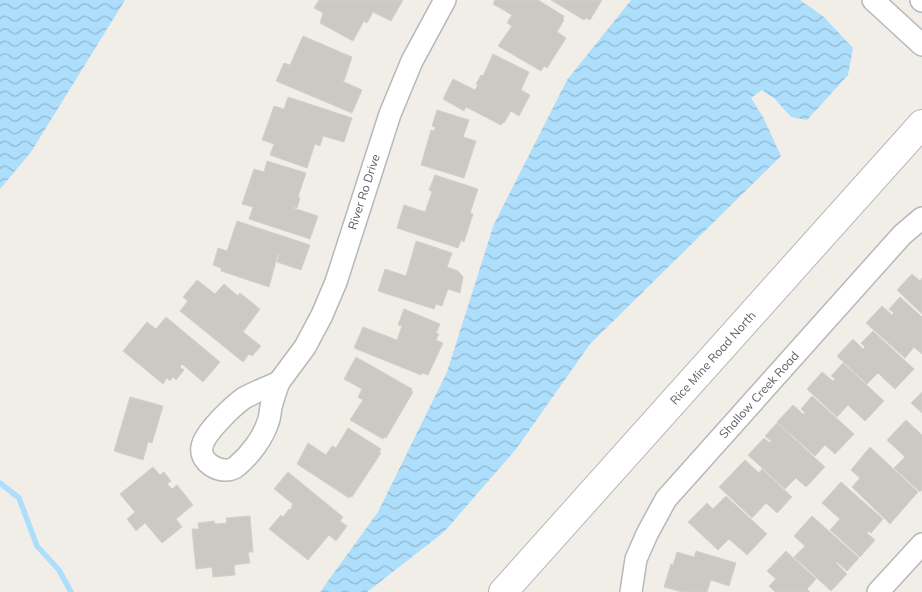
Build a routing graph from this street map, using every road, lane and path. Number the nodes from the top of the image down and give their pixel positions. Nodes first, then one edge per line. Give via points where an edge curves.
1 (446, 0) edge
2 (873, 0) edge
3 (922, 45) edge
4 (922, 124) edge
5 (922, 218) edge
6 (279, 382) dead end
7 (922, 544) edge
8 (504, 592) edge
9 (631, 592) edge
10 (878, 592) edge

1 - 6 street, River Ro Drive via 412,61 390,114 336,282 322,315 305,347
2 - 3 street
4 - 8 main road, Rice Mine Road North
5 - 9 street, Shallow Creek Road via 902,235 666,500 636,559
7 - 10 street

